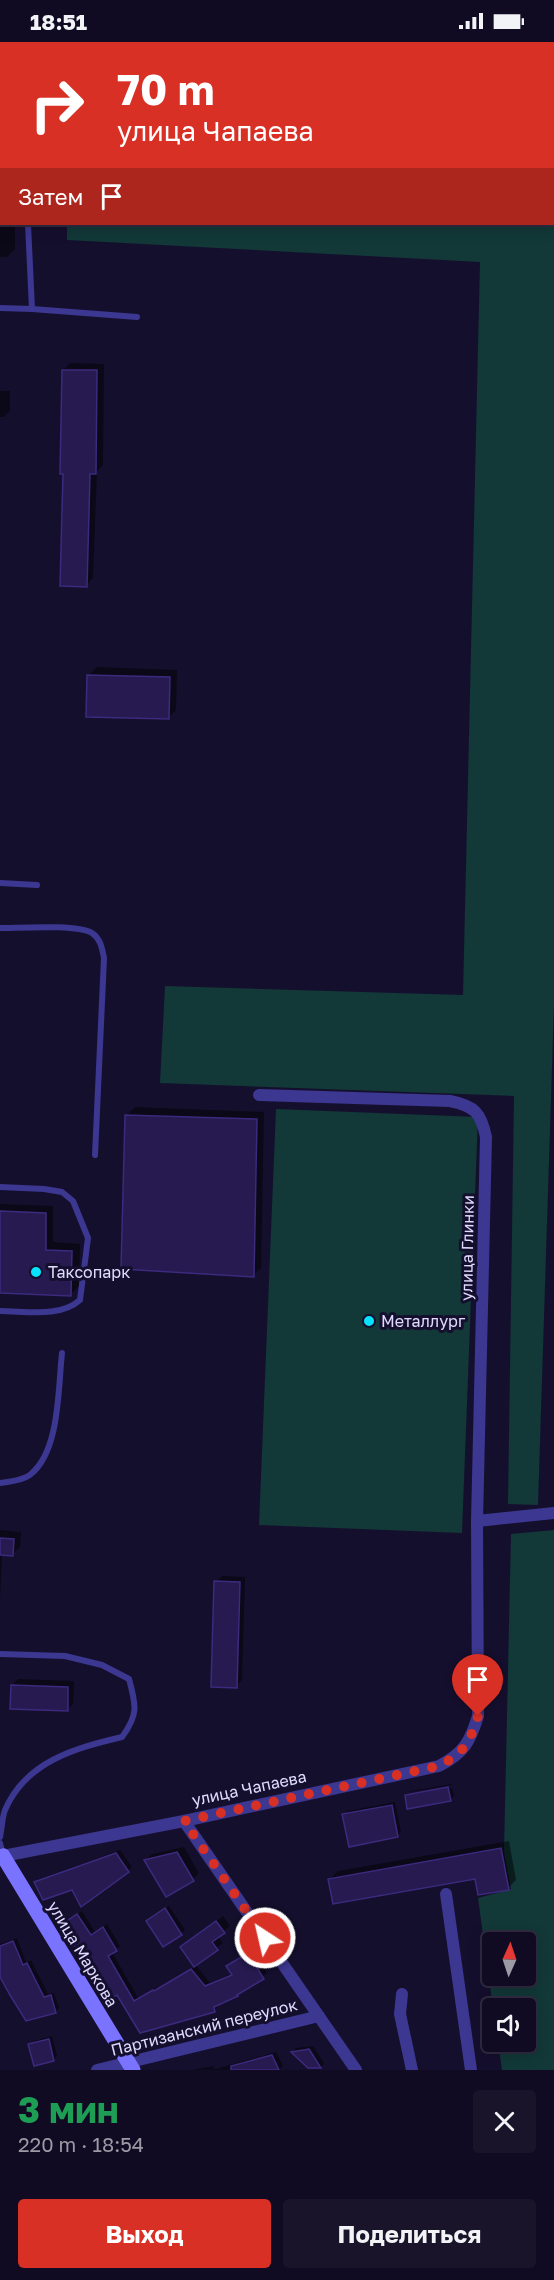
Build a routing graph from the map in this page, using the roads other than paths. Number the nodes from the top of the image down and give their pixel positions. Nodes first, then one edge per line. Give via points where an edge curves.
1 (28, 225) edge
2 (0, 308) edge
3 (32, 309) junction
4 (137, 317) dead end
5 (0, 883) edge
6 (37, 885) dead end
7 (0, 928) edge
8 (259, 1095) dead end
9 (95, 1155) dead end
10 (0, 1187) edge
11 (0, 1311) edge
12 (62, 1353) dead end
13 (0, 1483) edge
14 (554, 1513) edge
15 (477, 1521) junction
16 (0, 1654) edge
17 (478, 1716) joint
18 (184, 1821) junction
19 (0, 1837) edge
20 (1, 1852) edge
21 (446, 1894) dead end
22 (402, 1994) dead end
23 (319, 2016) junction
24 (130, 2067) edge
25 (97, 2070) edge
26 (356, 2070) edge
27 (412, 2070) edge
28 (471, 2070) edge

1 - 3 lane
2 - 3 lane
3 - 4 lane
5 - 6 lane
7 - 9 lane via 73,928 91,933 100,942 104,958
8 - 15 street, улица Глинки via 450,1101 465,1104 482,1121 486,1137
10 - 11 lane via 62,1192 74,1201 88,1238 81,1300 71,1308 51,1311
12 - 13 lane via 46,1457 30,1475
14 - 15 street
15 - 17 street, улица Глинки
16 - 19 lane via 65,1656 102,1665 129,1678 136,1705 133,1723 122,1737 44,1763 21,1784 5,1810
17 - 18 street, улица Чапаева via 472,1736 462,1750 439,1766
18 - 20 street, улица Чапаева
18 - 23 street
20 - 24 main road, улица Маркова
21 - 28 street
22 - 27 street via 400,2014
23 - 24 street, Партизанский переулок
23 - 26 street
24 - 25 street, Партизанский переулок

